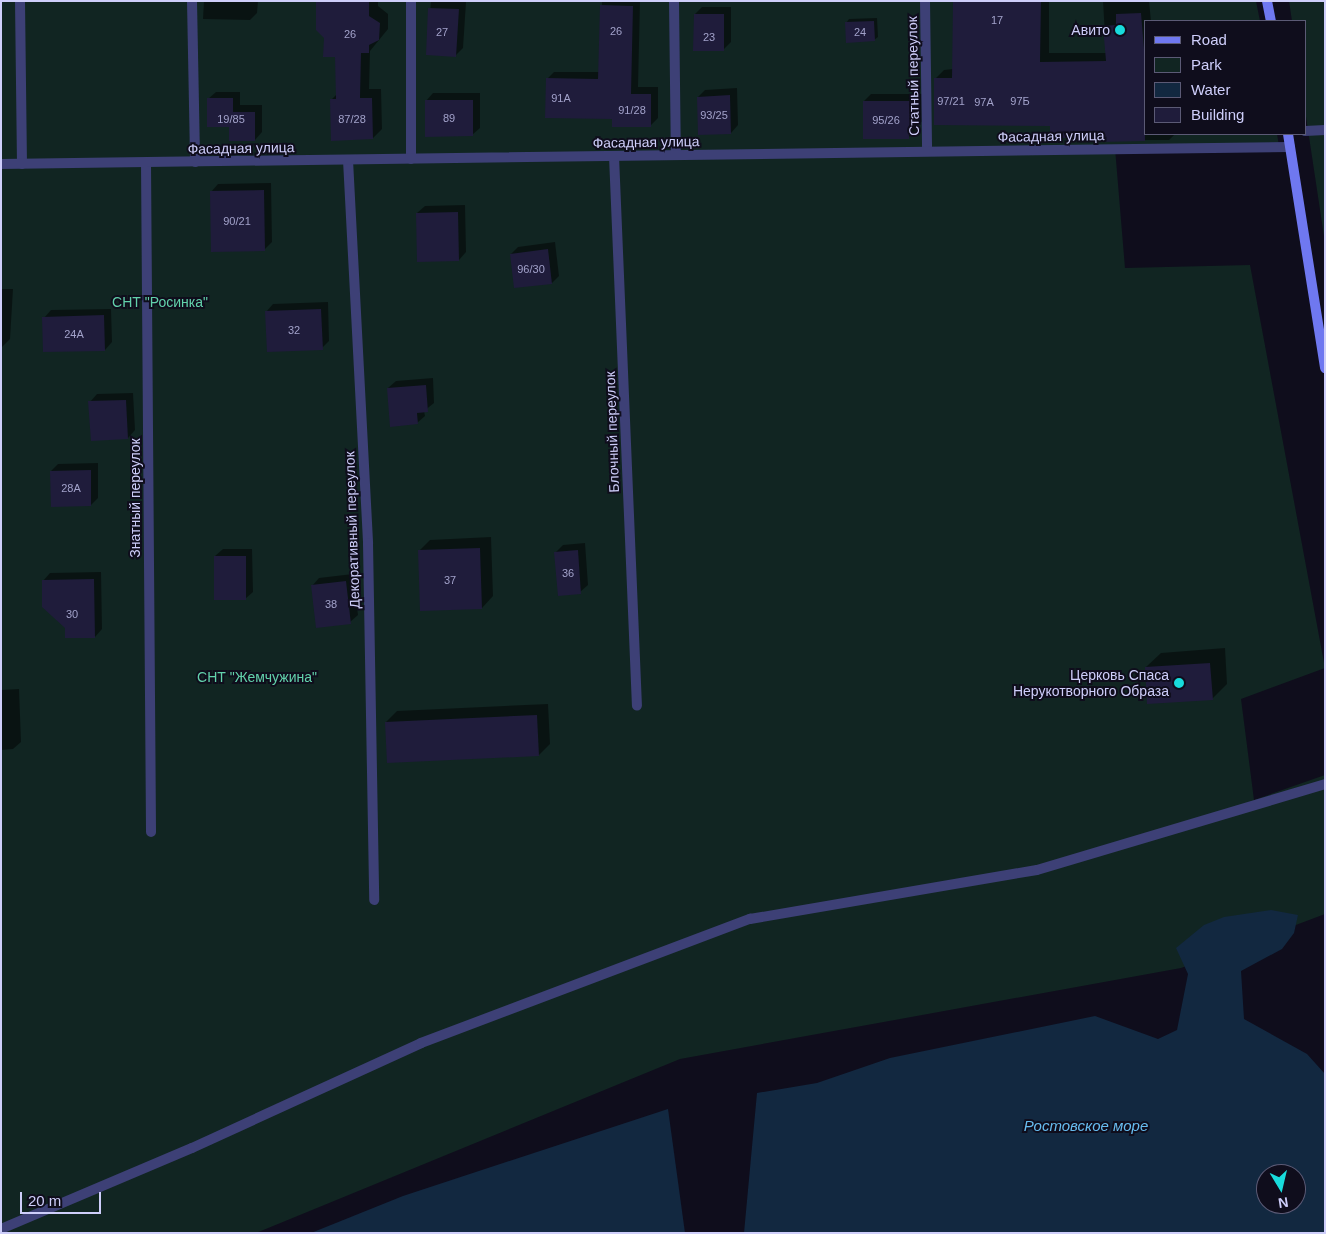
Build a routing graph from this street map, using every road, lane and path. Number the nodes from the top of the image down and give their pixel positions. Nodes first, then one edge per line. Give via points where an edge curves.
1 (20, 1) edge
2 (192, 1) edge
3 (411, 1) edge
4 (674, 1) edge
5 (925, 1) edge
6 (1268, 1) edge
7 (1271, 20) edge
8 (1306, 130) edge
9 (1325, 130) edge
10 (1288, 135) edge
11 (1290, 147) junction
12 (927, 151) junction
13 (676, 155) junction
14 (614, 156) junction
15 (411, 159) junction
16 (348, 160) junction
17 (195, 162) junction
18 (146, 163) junction
19 (1, 164) edge
20 (22, 164) junction
21 (1325, 368) edge
22 (637, 706) dead end
23 (1325, 784) edge
24 (151, 832) dead end
25 (374, 900) dead end
26 (1, 1229) edge

1 - 20 street
2 - 17 street
3 - 15 street
4 - 13 street
5 - 12 street, Статный переулок
6 - 7 main road
8 - 9 street
10 - 11 main road
11 - 12 street, Фасадная улица
11 - 21 main road
12 - 13 street, Фасадная улица
13 - 14 street, Фасадная улица
14 - 15 street, Фасадная улица
14 - 22 street, Блочный переулок
15 - 16 street, Фасадная улица
16 - 17 street, Фасадная улица
16 - 25 street, Декоративный переулок via 368,543
17 - 18 street, Фасадная улица
18 - 20 street, Фасадная улица
18 - 24 street, Знатный переулок
19 - 20 street, Фасадная улица
23 - 26 street via 1037,870 750,919 422,1044 192,1148

